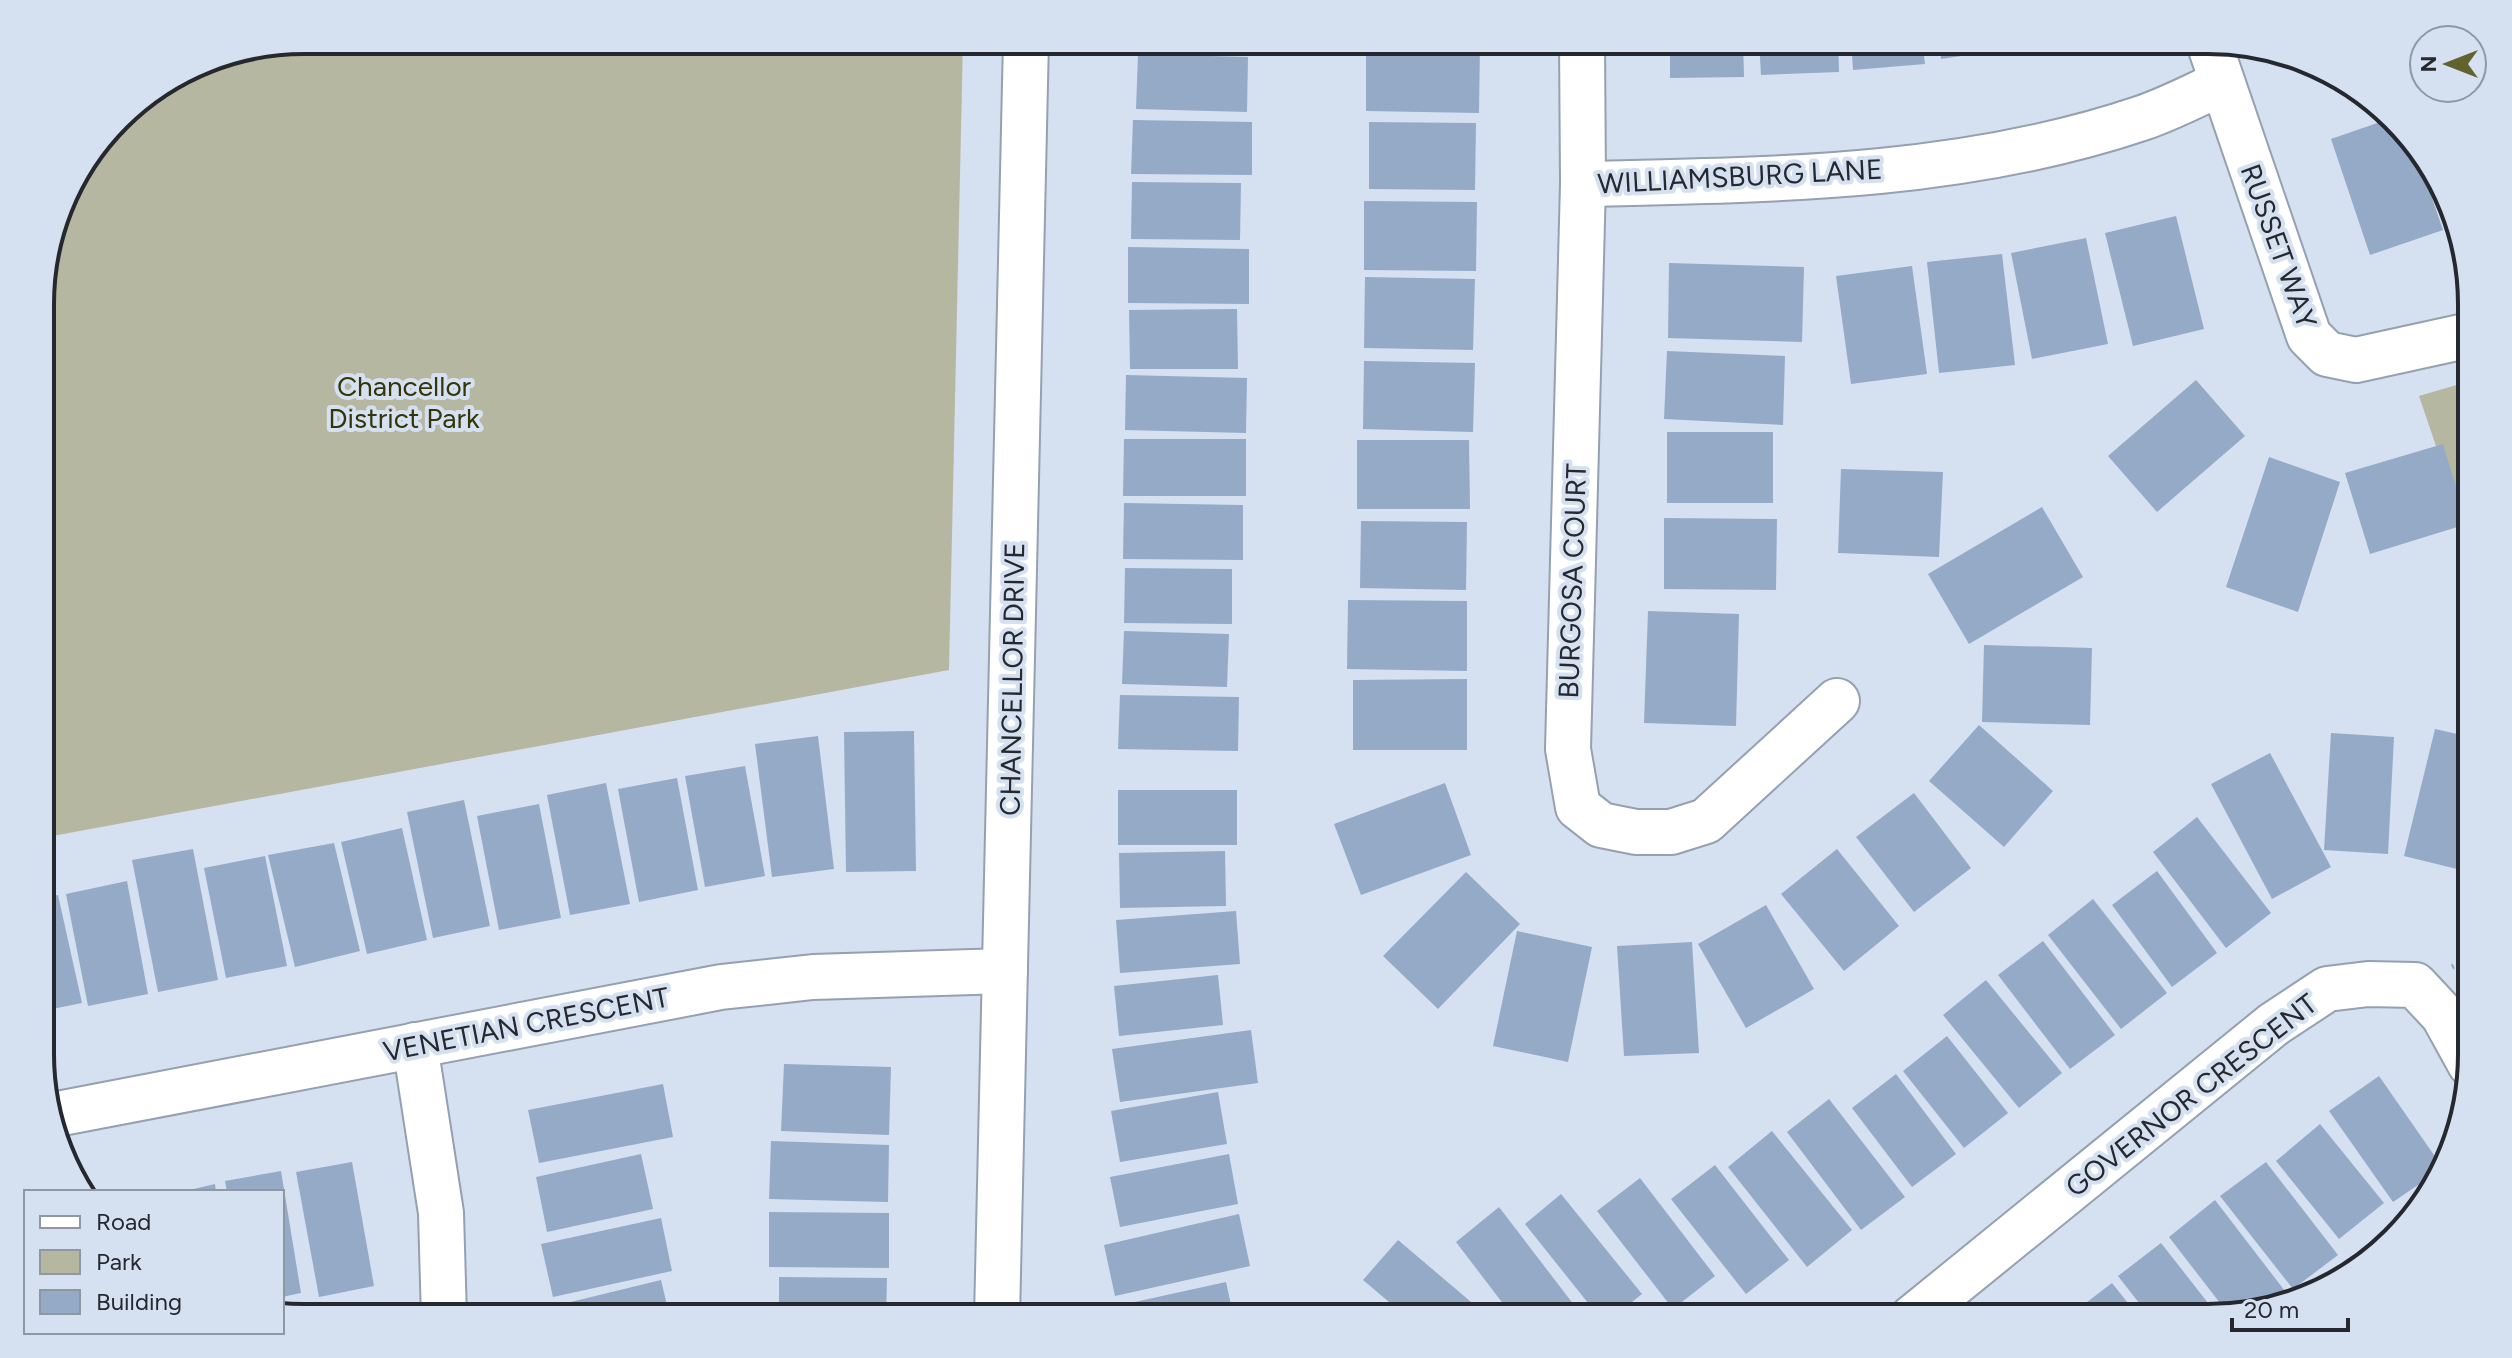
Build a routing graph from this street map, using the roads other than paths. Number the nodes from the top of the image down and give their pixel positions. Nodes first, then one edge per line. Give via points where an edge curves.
1 (1582, 54) edge
2 (2212, 54) edge
3 (1026, 55) edge
4 (2220, 84) junction
5 (1583, 184) junction
6 (2458, 338) edge
7 (1837, 701) dead end
8 (1005, 971) junction
9 (2458, 1042) edge
10 (415, 1045) junction
11 (62, 1113) edge
12 (1930, 1303) edge
13 (444, 1304) edge
14 (997, 1304) edge

1 - 5 street, BURGOSA COURT
2 - 4 street, RUSSET WAY
3 - 8 street, CHANCELLOR DRIVE
4 - 5 street, WILLIAMSBURG LANE via 2144,117 1992,156 1840,177
4 - 6 street, RUSSET WAY via 2309,336 2327,354 2356,360
5 - 7 street, BURGOSA COURT via 1568,749 1578,807 1601,825 1636,832 1671,832 1706,821
8 - 10 street, VENETIAN CRESCENT via 813,977 721,987
8 - 14 street, CHANCELLOR DRIVE
9 - 12 street, GOVERNOR CRESCENT via 2443,1015 2415,985 2327,989 2215,1070
10 - 11 street, VENETIAN CRESCENT
10 - 13 street via 441,1213

